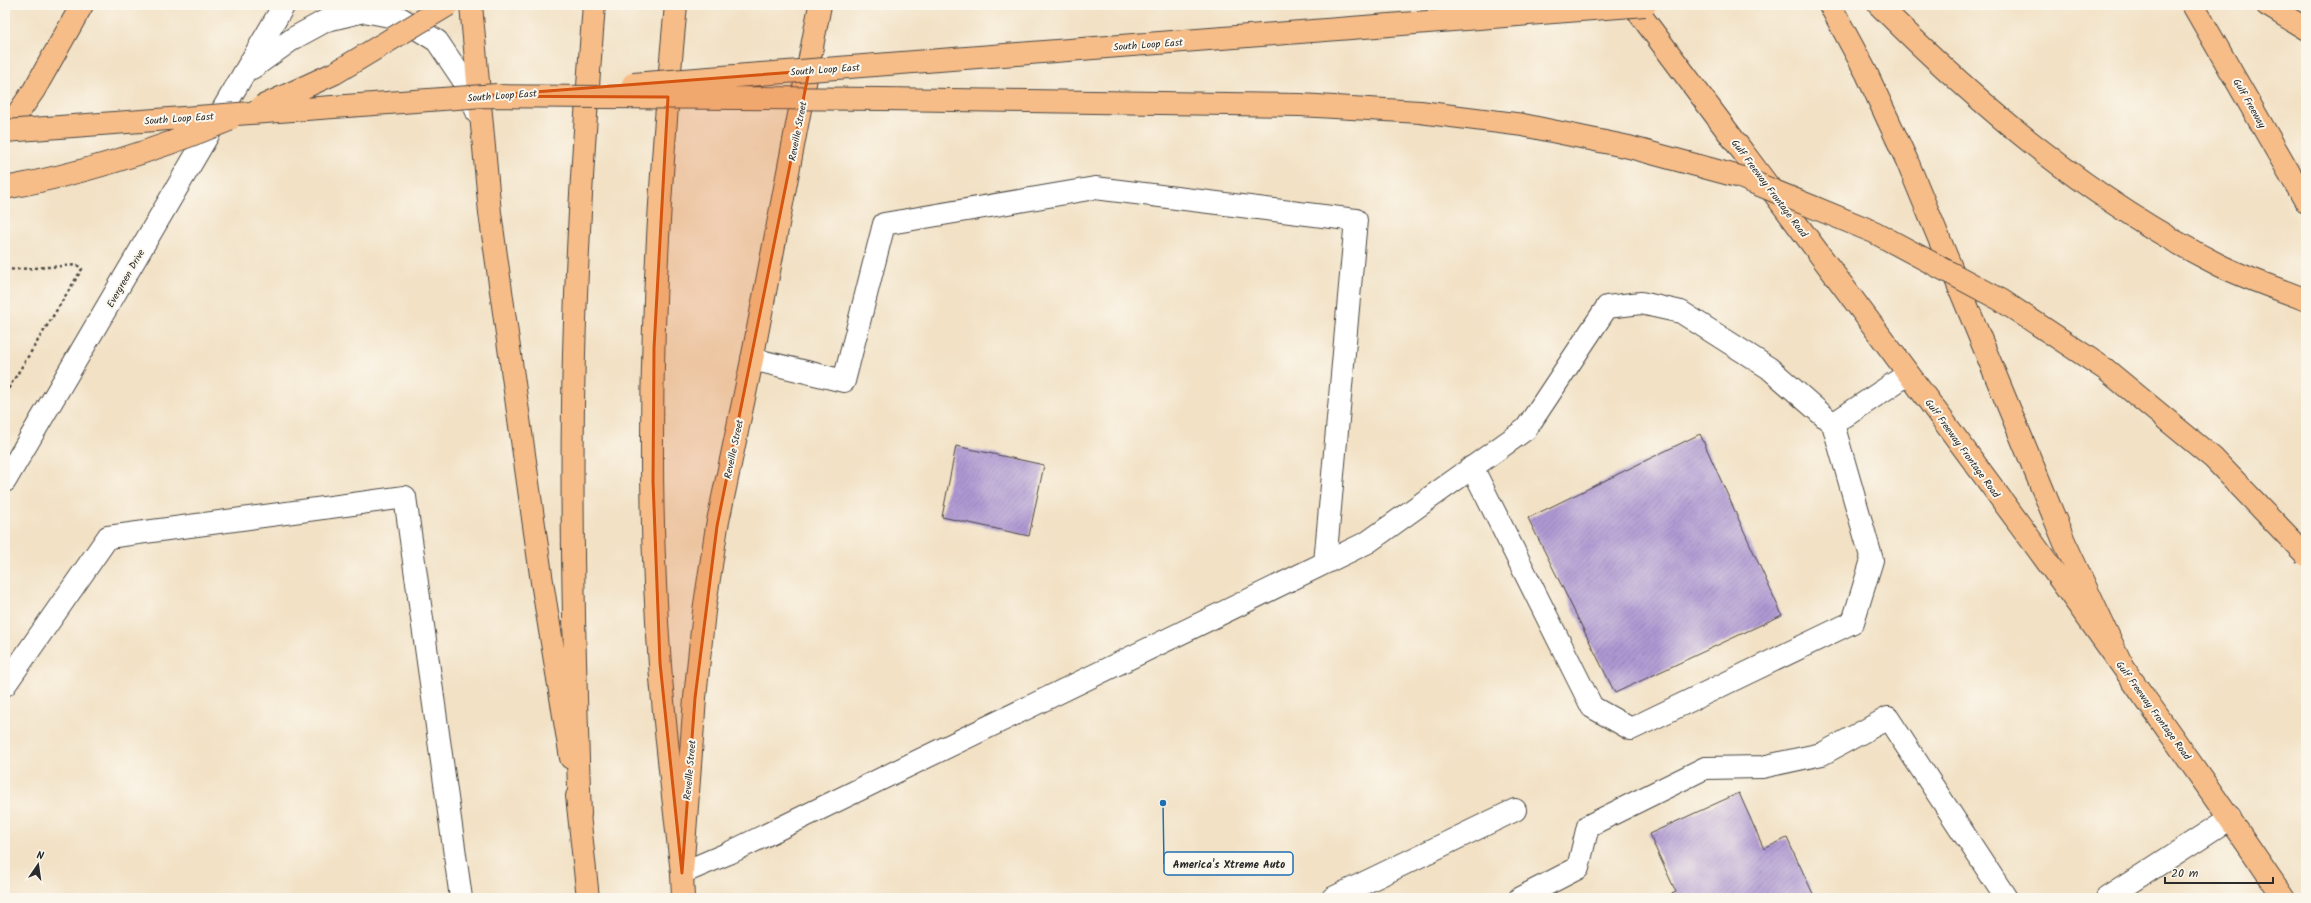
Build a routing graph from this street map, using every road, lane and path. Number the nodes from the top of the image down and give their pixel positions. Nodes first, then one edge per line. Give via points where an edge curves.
1 (82, 5) edge
2 (284, 5) edge
3 (448, 5) edge
4 (471, 5) edge
5 (594, 5) edge
6 (676, 5) edge
7 (1633, 5) edge
8 (1645, 5) edge
9 (1830, 5) edge
10 (1879, 5) edge
11 (2192, 5) edge
12 (2267, 5) edge
13 (822, 9) edge
14 (2306, 30) edge
15 (244, 75) junction
16 (481, 96) junction
17 (482, 124) junction
18 (5, 131) edge
19 (5, 188) edge
20 (2306, 202) edge
21 (5, 270) edge
22 (2306, 300) edge
23 (752, 359) junction
24 (1908, 374) junction
25 (5, 394) edge
26 (1833, 424) junction
27 (1472, 467) junction
28 (5, 481) edge
29 (2306, 554) edge
30 (1325, 563) junction
31 (2121, 663) junction
32 (5, 685) edge
33 (1515, 810) dead end
34 (580, 814) junction
35 (2230, 818) junction
36 (682, 873) junction
37 (461, 898) edge
38 (588, 898) edge
39 (684, 898) edge
40 (1333, 898) edge
41 (1520, 898) edge
42 (2006, 898) edge
43 (2107, 898) edge
44 (2284, 898) edge

1 - 18 main road via 34,90
2 - 15 street, Evergreen Drive
3 - 19 main road, bridge via 335,73 269,104 181,140 113,162
4 - 17 main road
5 - 34 main road via 574,354 572,506
6 - 36 main road, bridge via 660,207 654,356 653,481 660,663
7 - 24 main road, Gulf Freeway Frontage Road
8 - 16 main road, South Loop East, bridge
9 - 31 main road via 1866,72 1907,160 2064,541
10 - 22 main road via 1936,62 2024,139 2117,206 2219,265
11 - 20 main road, Gulf Freeway
12 - 14 main road
13 - 23 main road, Reveille Street
15 - 17 street, Evergreen Drive via 294,38 327,20 364,11 400,18 437,41 462,78
15 - 28 street, Evergreen Drive
16 - 18 main road, South Loop East, bridge
16 - 29 main road, bridge via 1300,105 1420,112 1523,125 1629,147 1740,177 1867,229 2001,300 2104,370 2213,458
17 - 34 main road via 490,213 540,567
21 - 25 path via 77,265 82,269
23 - 30 street via 844,381 884,224 1095,188 1356,220
23 - 36 main road, Reveille Street via 717,526 704,611
24 - 26 street
24 - 31 main road, Gulf Freeway Frontage Road
26 - 27 street via 1769,368 1681,312 1642,303 1607,307 1526,429
26 - 27 street via 1872,560 1853,622 1631,729 1592,708
27 - 30 street via 1368,542
30 - 36 street via 729,853
31 - 35 main road, Gulf Freeway Frontage Road
32 - 37 street via 108,537 405,497
33 - 40 street
34 - 38 main road
35 - 43 street
35 - 44 main road, Gulf Freeway Frontage Road
36 - 39 main road, Reveille Street
41 - 42 street via 1578,868 1588,826 1705,768 1762,767 1822,754 1888,718

